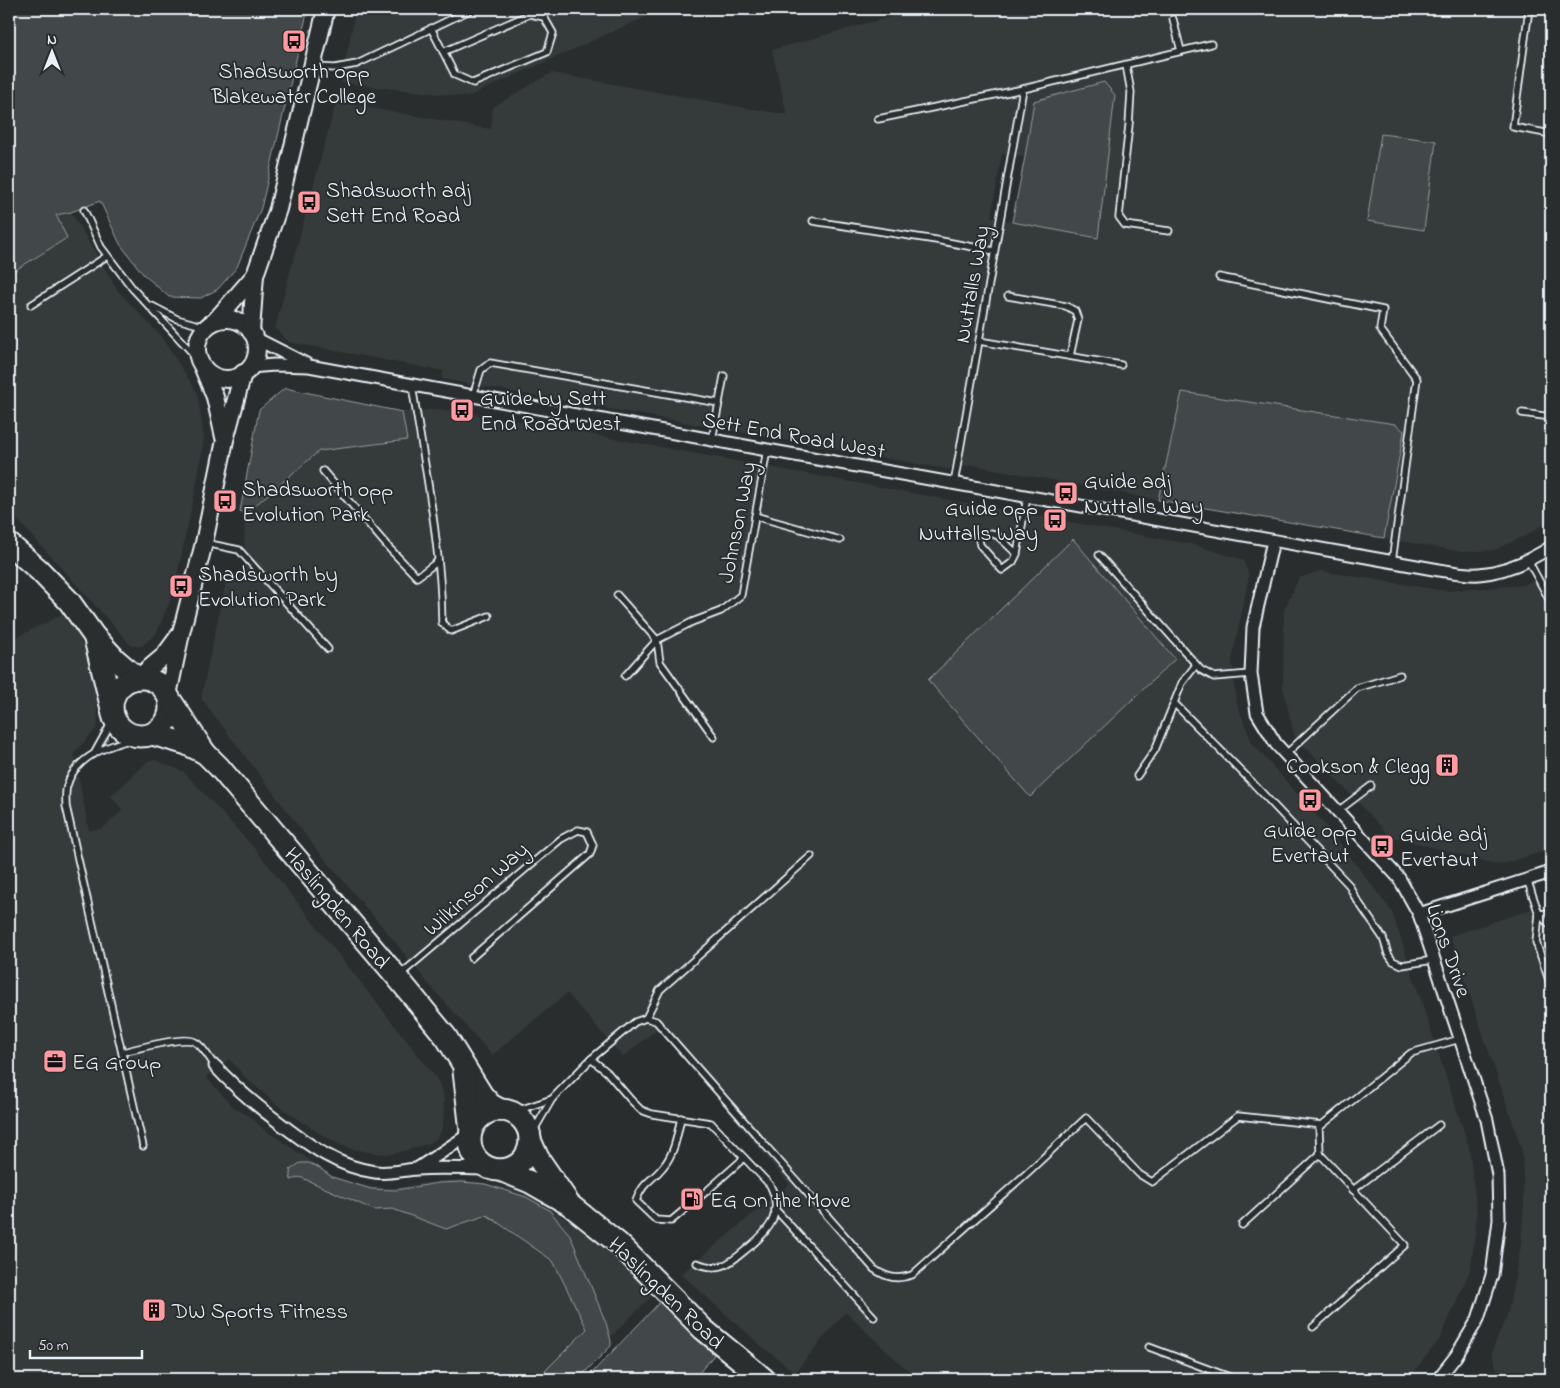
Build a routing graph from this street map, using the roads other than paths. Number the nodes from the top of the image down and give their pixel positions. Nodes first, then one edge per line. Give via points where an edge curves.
1 (326, 9) edge
2 (472, 9) edge
3 (1529, 9) edge
4 (1173, 19) dead end
5 (431, 28) junction
6 (1211, 44) dead end
7 (443, 52) junction
8 (1181, 52) junction
9 (1126, 65) junction
10 (312, 67) junction
11 (1022, 89) junction
12 (878, 118) dead end
13 (1551, 134) edge
14 (84, 210) dead end
15 (813, 221) dead end
16 (1169, 231) dead end
17 (994, 251) junction
18 (107, 256) junction
19 (255, 275) junction
20 (1219, 277) dead end
21 (1008, 296) dead end
22 (148, 304) junction
23 (31, 305) dead end
24 (211, 324) junction
25 (253, 335) junction
26 (979, 340) junction
27 (1070, 356) junction
28 (201, 363) junction
29 (1121, 365) dead end
30 (309, 366) junction
31 (246, 370) junction
32 (724, 376) dead end
33 (412, 385) junction
34 (474, 396) junction
35 (719, 403) junction
36 (1522, 413) dead end
37 (1551, 416) edge
38 (225, 440) junction
39 (712, 440) junction
40 (767, 450) junction
41 (323, 471) dead end
42 (954, 484) junction
43 (1027, 497) junction
44 (755, 516) junction
45 (840, 540) dead end
46 (1272, 541) junction
47 (204, 543) junction
48 (9, 544) edge
49 (1551, 547) edge
50 (1017, 554) junction
51 (1099, 555) dead end
52 (1528, 560) junction
53 (437, 562) junction
54 (1392, 562) junction
55 (617, 595) dead end
56 (1551, 603) edge
57 (489, 616) dead end
58 (181, 633) junction
59 (94, 636) junction
60 (657, 640) junction
61 (328, 650) dead end
62 (1196, 665) junction
63 (1251, 674) junction
64 (1400, 675) dead end
65 (625, 676) dead end
66 (138, 678) junction
67 (169, 696) junction
68 (1174, 703) junction
69 (112, 711) junction
70 (148, 735) junction
71 (714, 737) dead end
72 (205, 753) junction
73 (94, 754) junction
74 (1286, 754) junction
75 (1137, 776) dead end
76 (1371, 786) dead end
77 (1338, 811) junction
78 (811, 856) dead end
79 (1551, 872) edge
80 (1527, 879) junction
81 (1551, 913) edge
82 (1419, 914) junction
83 (1538, 914) junction
84 (1551, 926) edge
85 (471, 958) dead end
86 (1433, 960) junction
87 (398, 977) junction
88 (1551, 986) edge
89 (646, 1018) junction
90 (1460, 1039) junction
91 (122, 1052) junction
92 (591, 1059) junction
93 (215, 1066) joint
94 (463, 1067) junction
95 (552, 1099) junction
96 (503, 1110) junction
97 (681, 1118) junction
98 (1322, 1125) junction
99 (1439, 1125) dead end
100 (471, 1132) junction
101 (530, 1139) junction
102 (144, 1146) dead end
103 (1320, 1154) junction
104 (744, 1158) junction
105 (416, 1169) junction
106 (495, 1170) junction
107 (1353, 1190) junction
108 (570, 1205) junction
109 (775, 1209) junction
110 (1242, 1225) dead end
111 (697, 1263) dead end
112 (874, 1317) dead end
113 (1313, 1327) dead end
114 (1149, 1347) dead end
115 (764, 1379) edge
116 (1235, 1379) edge
117 (1438, 1379) edge

1 - 10 main road
2 - 5 lane
3 - 13 lane via 1513,127
4 - 8 lane
5 - 7 lane
5 - 10 lane via 357,64 335,68
6 - 8 lane
7 - 7 lane via 455,75 474,83 547,52 553,32 544,17 530,14
8 - 9 lane
9 - 11 lane
9 - 16 lane via 1131,92 1119,217 1125,225
10 - 19 main road via 278,209
11 - 12 lane
11 - 17 lane, Nuttalls Way
14 - 18 lane
15 - 17 lane
17 - 26 lane, Nuttalls Way
18 - 22 lane
18 - 23 lane
19 - 24 main road
19 - 25 main road
20 - 54 lane via 1383,310 1380,328 1417,379
21 - 27 lane via 1066,306 1074,311 1078,320
22 - 24 lane via 177,319
22 - 28 lane
24 - 25 main road via 225,318 235,320 244,324
24 - 28 main road via 200,334 197,342
25 - 30 street, Sett End Road West
25 - 31 main road via 257,348 255,358
26 - 27 lane
26 - 42 lane, Nuttalls Way
27 - 29 lane
28 - 31 main road via 217,377 235,377
28 - 38 main road via 215,397
30 - 31 street, Sett End Road West via 274,365
30 - 33 street, Sett End Road West
31 - 38 main road
32 - 35 lane
33 - 34 street, Sett End Road West
33 - 53 lane
34 - 35 lane via 481,370 490,364
34 - 39 street, Sett End Road West
35 - 39 lane
36 - 37 lane
38 - 47 main road
39 - 40 street, Sett End Road West
40 - 42 street, Sett End Road West
40 - 44 lane, Johnson Way
41 - 53 lane via 417,577
42 - 43 street, Sett End Road West
43 - 46 street, Sett End Road West
43 - 50 lane
44 - 45 lane
44 - 60 lane, Johnson Way via 741,595 721,611
46 - 54 street, Sett End Road West
46 - 63 street, Lions Drive via 1254,627
47 - 58 main road
47 - 61 lane via 239,550
48 - 59 highway via 69,601
49 - 52 street, Sett End Road West
50 - 50 lane via 1013,562 1002,570 980,545 980,536 991,532
51 - 62 lane
52 - 54 street, Sett End Road West via 1511,568 1478,574
52 - 56 lane
53 - 57 lane via 442,623 452,630
55 - 60 lane
58 - 66 main road via 164,656
58 - 67 main road
59 - 66 highway
59 - 69 highway
60 - 65 lane, Johnson Way
60 - 71 lane via 660,662
62 - 63 lane via 1214,677
62 - 68 lane via 1182,683
63 - 74 street, Lions Drive via 1258,713 1276,744
64 - 74 lane via 1356,688
66 - 67 highway via 156,681
66 - 69 highway via 130,679 116,691
67 - 70 highway via 166,723
67 - 72 highway, Haslingden Road
68 - 75 lane via 1155,750
68 - 86 lane via 1349,885 1383,938 1393,961 1402,965
69 - 70 highway via 126,732
69 - 73 lane via 109,726
70 - 72 highway, Haslingden Road via 187,744
70 - 73 lane via 125,740
72 - 87 highway, Haslingden Road
73 - 91 lane via 72,773 66,787 66,806
74 - 77 street, Lions Drive
76 - 77 lane
77 - 82 street, Lions Drive via 1398,878
78 - 89 lane via 660,990
79 - 80 street
80 - 82 street
80 - 83 lane
81 - 83 lane
82 - 86 street, Lions Drive
83 - 84 lane
83 - 88 lane via 1536,942
85 - 87 lane, Wilkinson Way via 590,854 593,845 588,832 578,830 561,839
86 - 90 street, Lions Drive
87 - 94 highway, Haslingden Road via 446,1038
89 - 92 lane via 635,1022
89 - 98 lane via 656,1021 874,1269 893,1278 912,1275 1086,1118 1139,1174 1152,1182 1238,1116
90 - 98 lane via 1411,1053
90 - 117 street, Lions Drive via 1486,1120 1498,1175 1499,1220 1492,1275 1478,1318
91 - 93 lane via 191,1040 200,1045
91 - 102 lane
92 - 95 lane
92 - 97 lane via 641,1110
93 - 105 street via 246,1099 336,1161 377,1172
94 - 96 highway, Haslingden Road via 491,1105
94 - 100 highway, Haslingden Road
95 - 96 lane via 522,1109
95 - 101 lane
96 - 100 highway via 482,1116
96 - 101 highway via 523,1120
97 - 104 lane via 711,1123
97 - 104 lane via 675,1147 664,1167 641,1187 636,1201 656,1220 671,1220
98 - 103 lane via 1319,1127
99 - 107 lane
100 - 105 street
100 - 106 highway via 471,1150 476,1158 482,1165
101 - 106 highway via 528,1150 517,1165
101 - 108 highway, Haslingden Road via 547,1172
103 - 107 lane
103 - 110 lane
104 - 109 lane via 770,1185 775,1196
105 - 106 street
106 - 108 highway, Haslingden Road via 530,1182
107 - 113 lane via 1405,1245
108 - 115 highway, Haslingden Road via 619,1244 703,1328
109 - 111 lane via 773,1221 765,1234 733,1260 709,1268
109 - 112 lane
114 - 116 lane

